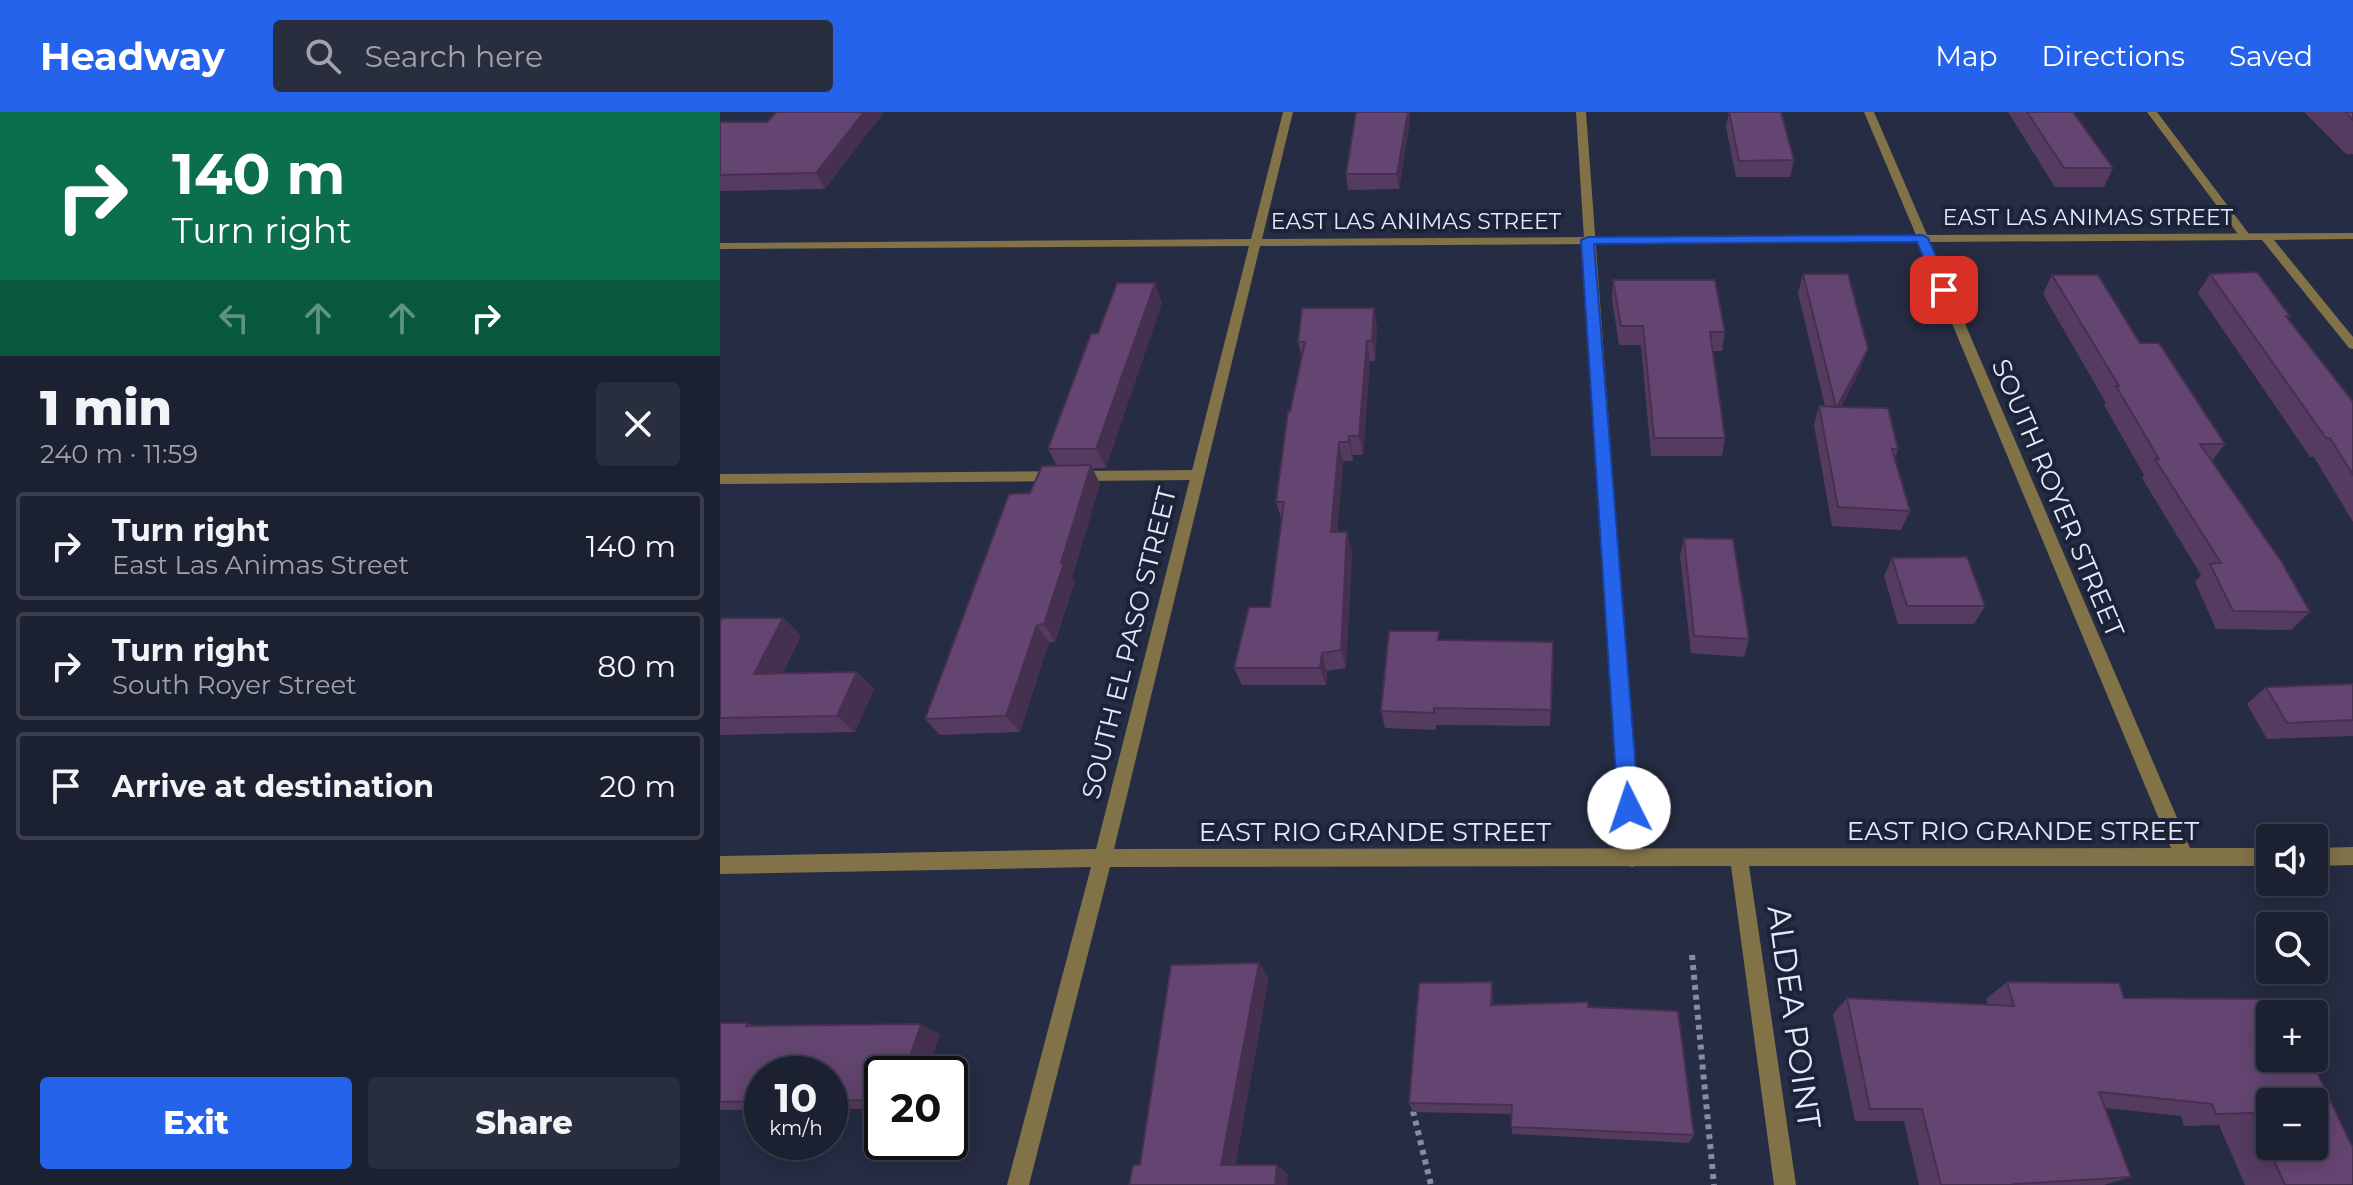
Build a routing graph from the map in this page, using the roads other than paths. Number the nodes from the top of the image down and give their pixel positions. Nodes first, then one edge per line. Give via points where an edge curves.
1 (1288, 112) edge
2 (1581, 112) edge
3 (1869, 112) edge
4 (2152, 112) edge
5 (2245, 236) junction
6 (2353, 236) edge
7 (2266, 237) junction
8 (1922, 238) junction
9 (1588, 240) junction
10 (1255, 242) junction
11 (720, 246) edge
12 (2353, 345) edge
13 (1197, 475) junction
14 (720, 479) edge
15 (2353, 856) edge
16 (2184, 857) junction
17 (2256, 857) edge
18 (2328, 857) edge
19 (1103, 858) junction
20 (1632, 858) junction
21 (1739, 858) junction
22 (720, 865) edge
23 (1018, 1185) edge
24 (1785, 1185) edge

1 - 10 street, SOUTH EL PASO STREET
2 - 9 street
3 - 8 street, SOUTH ROYER STREET
4 - 5 street
5 - 7 street, EAST LAS ANIMAS STREET
5 - 8 street, EAST LAS ANIMAS STREET
6 - 7 street, EAST LAS ANIMAS STREET
7 - 12 street
8 - 9 street, EAST LAS ANIMAS STREET
8 - 16 street, SOUTH ROYER STREET
9 - 10 street, EAST LAS ANIMAS STREET
9 - 20 street
10 - 11 street, EAST LAS ANIMAS STREET
10 - 13 street, SOUTH EL PASO STREET
13 - 14 street
13 - 19 street, SOUTH EL PASO STREET
15 - 18 street
16 - 17 street, EAST RIO GRANDE STREET
16 - 21 street, EAST RIO GRANDE STREET
19 - 20 street, EAST RIO GRANDE STREET
19 - 22 street, EAST RIO GRANDE STREET
19 - 23 street, SOUTH EL PASO STREET
20 - 21 street, EAST RIO GRANDE STREET
21 - 24 street, ALDEA POINT

